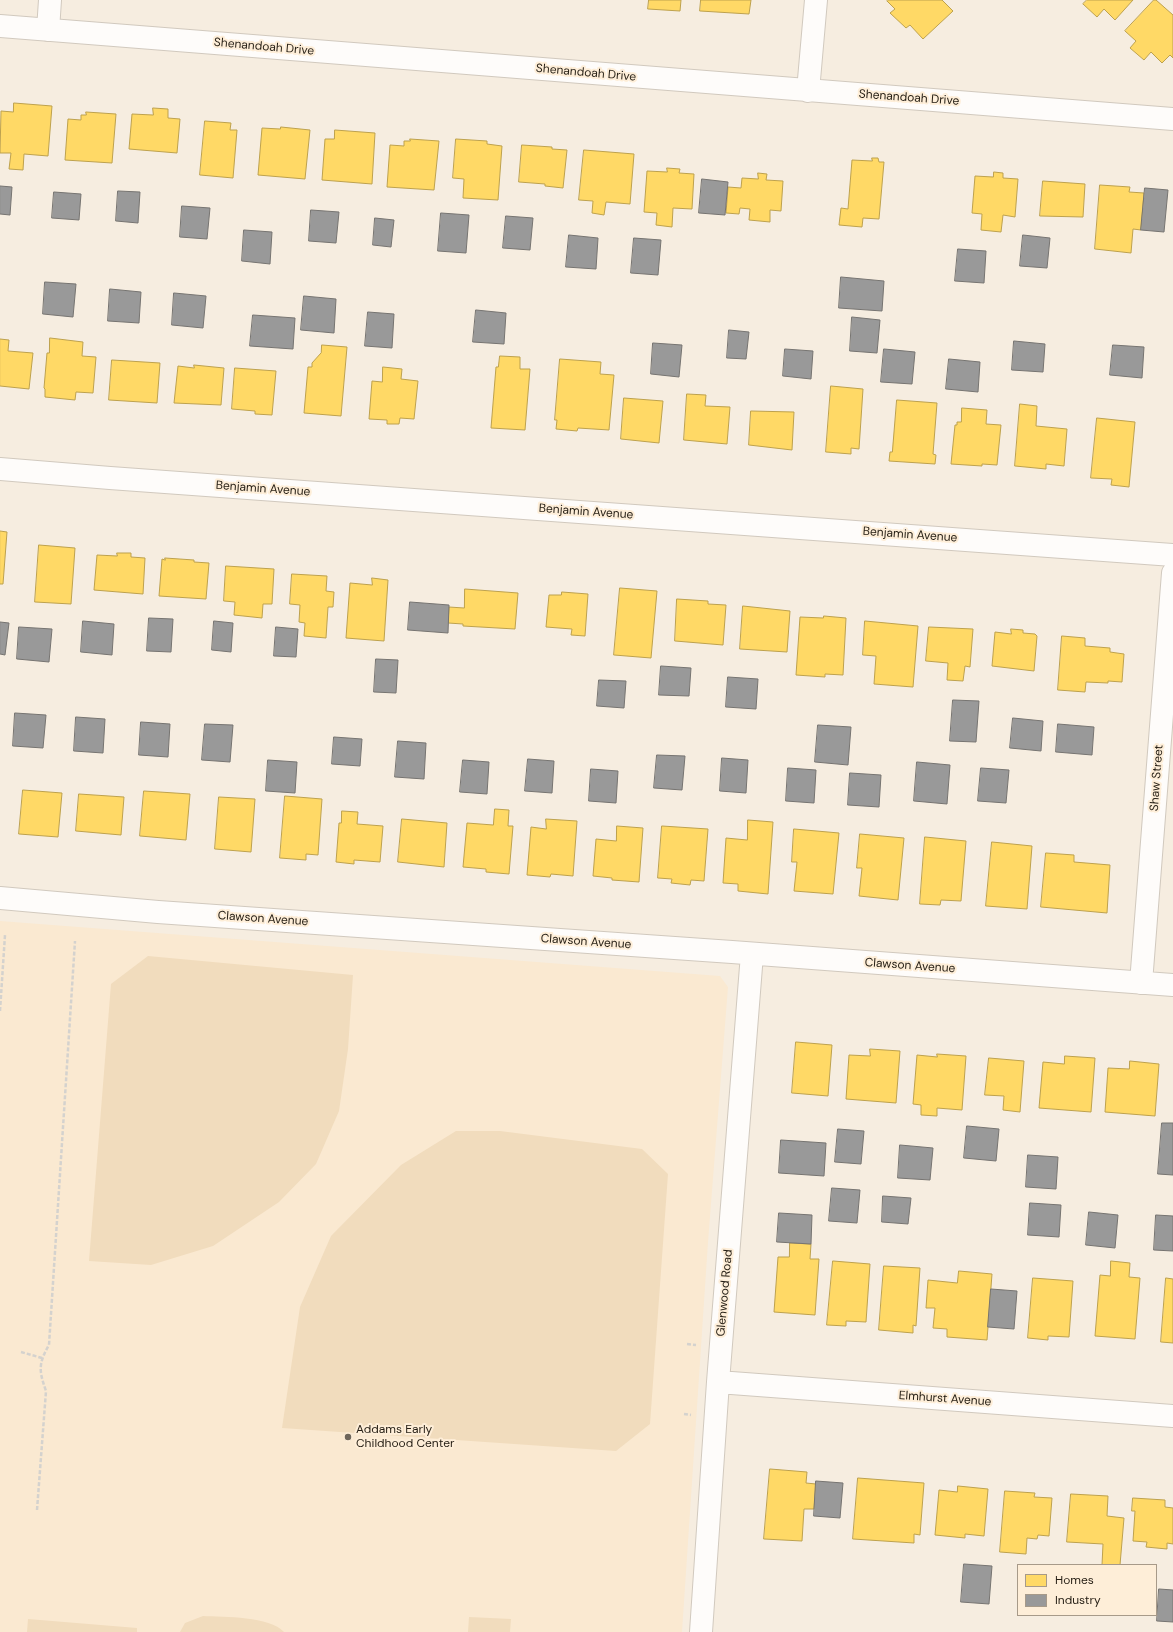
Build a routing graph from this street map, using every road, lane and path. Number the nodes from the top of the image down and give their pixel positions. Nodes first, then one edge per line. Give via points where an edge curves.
1 (50, 0) edge
2 (816, 0) edge
3 (0, 26) edge
4 (48, 30) junction
5 (808, 90) junction
6 (1173, 119) edge
7 (0, 469) edge
8 (1173, 555) edge
9 (1173, 573) edge
10 (0, 898) edge
11 (5, 935) dead end
12 (75, 940) dead end
13 (752, 954) junction
14 (1141, 982) junction
15 (1173, 985) edge
16 (0, 1011) edge
17 (21, 1352) dead end
18 (42, 1358) junction
19 (718, 1382) junction
20 (1173, 1416) edge
21 (37, 1510) dead end
22 (701, 1632) edge

1 - 4 street
2 - 5 street
3 - 4 street, Shenandoah Drive
4 - 5 street, Shenandoah Drive
5 - 6 street, Shenandoah Drive
7 - 8 street, Benjamin Avenue
9 - 14 street, Shaw Street
10 - 13 street, Clawson Avenue via 174,913
11 - 16 path
12 - 18 path via 49,1345
13 - 14 street, Clawson Avenue
13 - 19 street, Glenwood Road
14 - 15 street, Clawson Avenue
17 - 18 path
18 - 21 path via 40,1374 46,1391
19 - 20 street, Elmhurst Avenue
19 - 22 street, Glenwood Road

